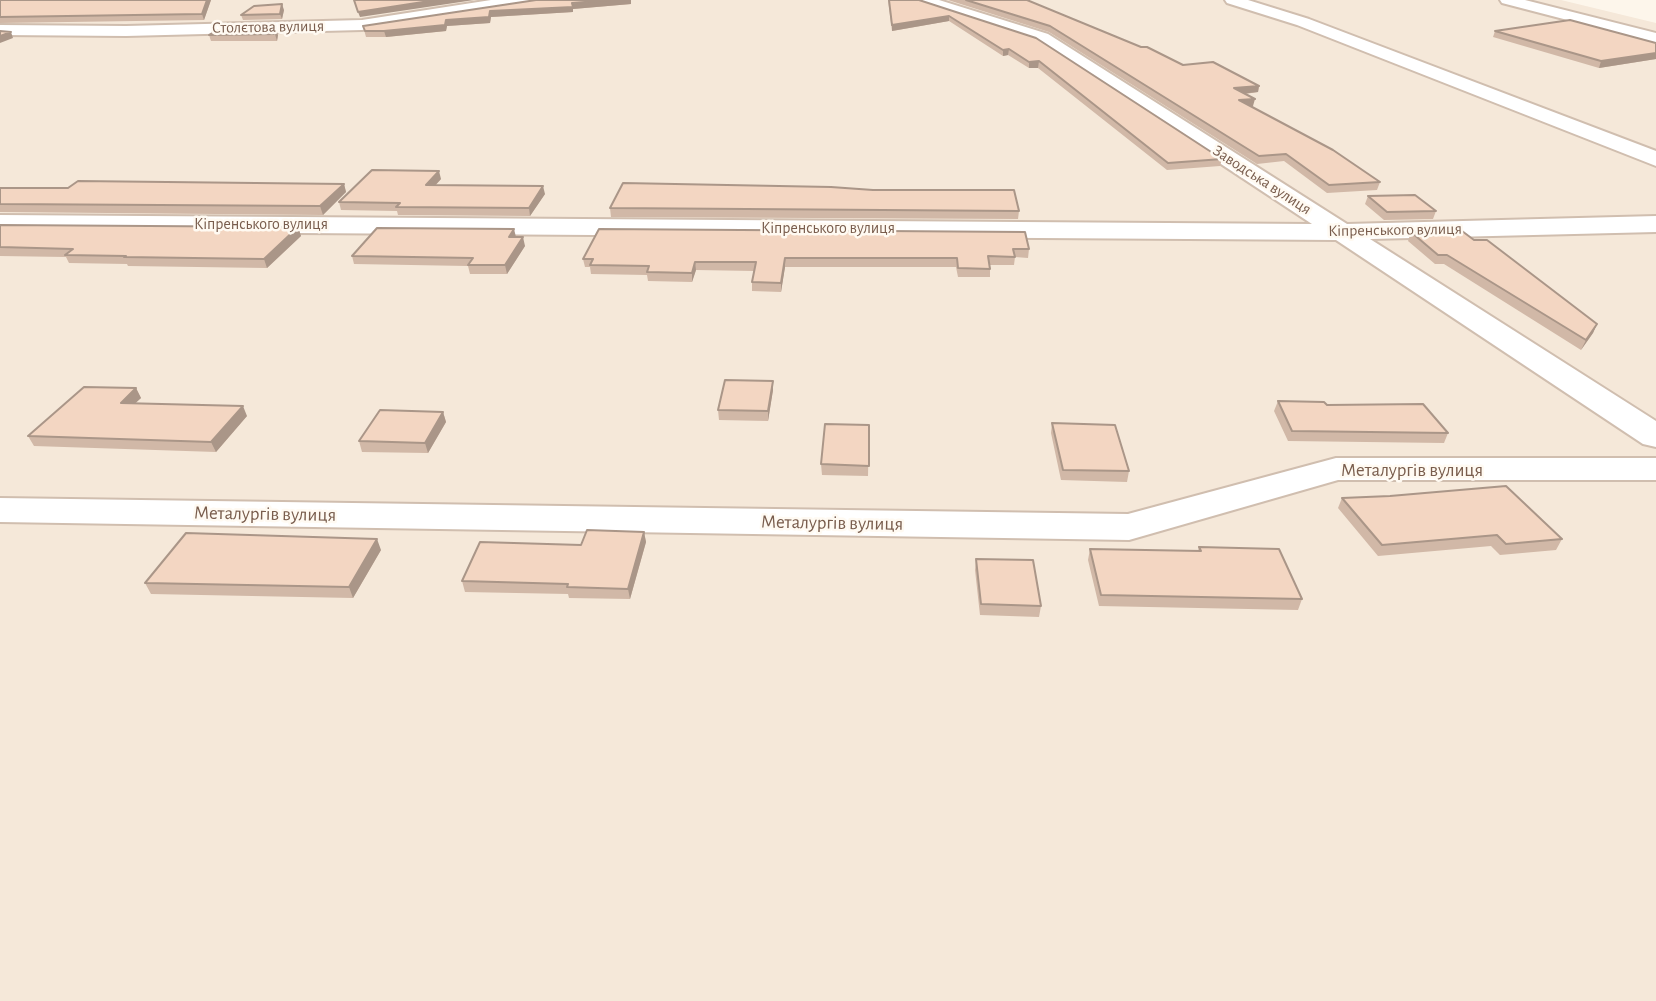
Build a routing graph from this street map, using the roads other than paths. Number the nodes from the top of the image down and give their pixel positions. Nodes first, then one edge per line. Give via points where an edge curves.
1 (535, 0) edge
2 (924, 0) edge
3 (1233, 0) edge
4 (1507, 0) edge
5 (0, 30) edge
6 (1656, 38) edge
7 (1656, 159) edge
8 (0, 223) edge
9 (1656, 224) edge
10 (1341, 232) junction
11 (1656, 436) edge
12 (1656, 469) edge
13 (0, 510) edge

1 - 5 street, Столєтова вулиця via 362,25
2 - 10 street, Заводська вулиця via 1042,37
3 - 7 street via 1329,32
4 - 6 street
8 - 10 street, Кіпренського вулиця
9 - 10 street, Кіпренського вулиця
10 - 11 street, Заводська вулиця
12 - 13 street, Металургів вулиця via 1336,469 1129,527

